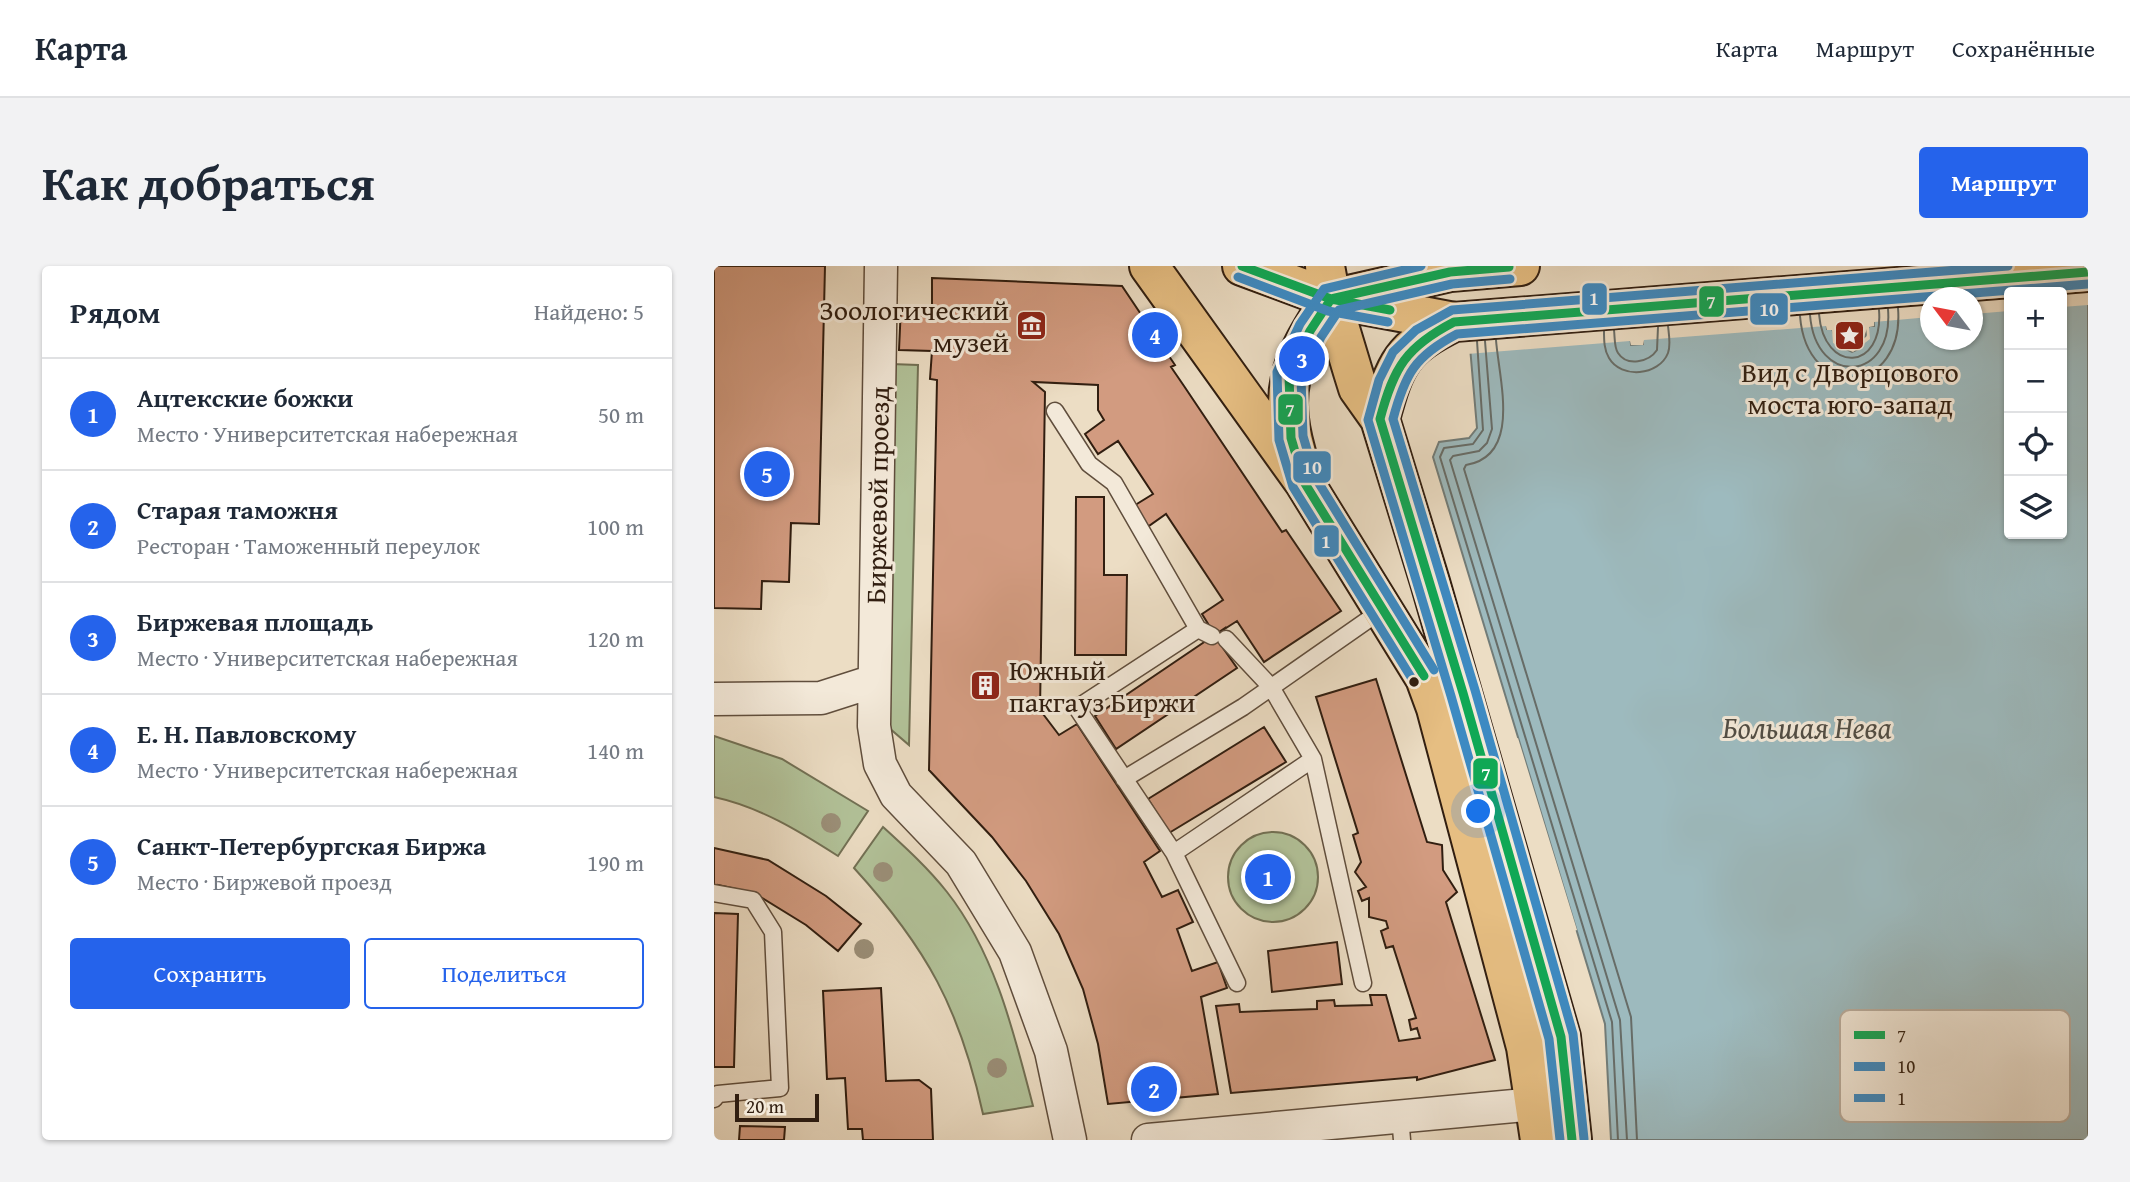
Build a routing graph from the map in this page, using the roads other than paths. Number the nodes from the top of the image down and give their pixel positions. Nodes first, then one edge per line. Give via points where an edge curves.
1 (881, 266) edge
2 (1149, 266) edge
3 (1242, 266) edge
4 (1520, 266) edge
5 (1436, 268) edge
6 (2088, 272) edge
7 (1328, 282) edge
8 (1454, 321) junction
9 (1055, 411) dead end
10 (1380, 419) junction
11 (1304, 482) junction
12 (1384, 608) junction
13 (1212, 635) junction
14 (874, 681) junction
15 (1271, 687) junction
16 (714, 699) edge
17 (1313, 759) junction
18 (1124, 779) junction
19 (1174, 853) junction
20 (714, 892) edge
21 (1237, 983) dead end
22 (1363, 983) dead end
23 (714, 1099) edge
24 (1548, 1115) edge
25 (1401, 1128) edge
26 (1070, 1140) edge
27 (1147, 1140) edge
28 (1573, 1140) edge

1 - 14 street, Биржевой проезд
2 - 11 main road
3 - 7 main road
4 - 5 main road
5 - 7 main road
6 - 8 main road
7 - 8 main road
7 - 10 main road via 1358,388
7 - 11 main road via 1289,375 1291,438
8 - 10 main road via 1425,336 1403,355
9 - 13 lane via 1088,464 1114,483
10 - 24 main road via 1560,1037
11 - 12 main road
12 - 15 lane
12 - 24 main road via 1425,678 1436,708
13 - 15 lane
13 - 18 lane via 1077,708
14 - 16 street via 821,698
14 - 26 street, Биржевой проезд via 880,764 897,795 961,863 1015,952 1051,1051
15 - 17 lane
15 - 18 lane
17 - 19 lane
17 - 22 lane
18 - 19 lane
19 - 21 lane
20 - 23 lane via 753,900 773,932 779,1088 718,1094
24 - 25 street
24 - 28 main road
25 - 27 street

